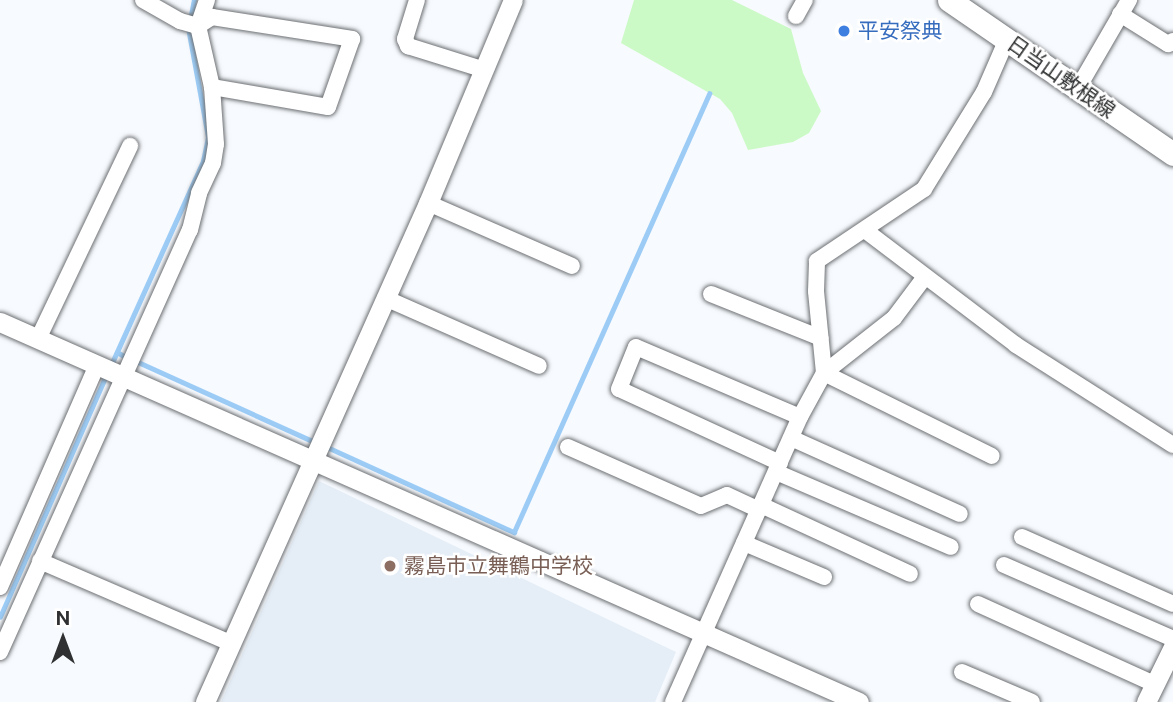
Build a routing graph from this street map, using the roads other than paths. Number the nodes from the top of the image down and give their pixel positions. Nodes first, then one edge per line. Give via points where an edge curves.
1 (142, 0) edge
2 (207, 0) edge
3 (417, 0) edge
4 (513, 0) edge
5 (805, 0) edge
6 (956, 2) edge
7 (1124, 7) edge
8 (796, 16) dead end
9 (191, 24) junction
10 (1007, 39) junction
11 (1173, 41) edge
12 (485, 70) junction
13 (212, 87) junction
14 (1078, 88) junction
15 (130, 146) dead end
16 (1173, 154) edge
17 (428, 203) junction
18 (866, 231) junction
19 (572, 266) dead end
20 (924, 278) junction
21 (711, 294) dead end
22 (385, 298) junction
23 (0, 322) edge
24 (821, 338) junction
25 (38, 339) junction
26 (539, 366) dead end
27 (110, 372) junction
28 (824, 373) junction
29 (800, 417) junction
30 (791, 438) junction
31 (1173, 445) edge
32 (568, 447) dead end
33 (992, 456) dead end
34 (313, 462) junction
35 (778, 467) junction
36 (760, 508) junction
37 (960, 514) dead end
38 (1023, 537) dead end
39 (744, 543) junction
40 (951, 547) dead end
41 (40, 561) junction
42 (1004, 565) dead end
43 (910, 574) dead end
44 (824, 577) dead end
45 (0, 587) edge
46 (978, 604) dead end
47 (1173, 604) edge
48 (703, 635) junction
49 (1173, 639) edge
50 (230, 643) junction
51 (1173, 647) edge
52 (0, 652) edge
53 (962, 672) dead end
54 (1150, 693) edge
55 (205, 702) edge
56 (673, 702) edge
57 (859, 702) edge
58 (1032, 702) edge

1 - 9 street
2 - 9 street
3 - 12 street via 405,39 408,46
4 - 12 street
5 - 8 street
6 - 10 main road, 日当山敷根線
7 - 11 street via 1168,44
7 - 14 street
9 - 13 street
9 - 13 street via 212,17 352,39 328,107
10 - 14 main road, 日当山敷根線
10 - 18 street via 984,92 924,189
12 - 17 street
13 - 27 street via 216,144 190,230
14 - 16 main road, 日当山敷根線
15 - 25 street
17 - 19 street
17 - 22 street
18 - 20 street
18 - 24 street via 817,261
20 - 28 street via 894,318
20 - 31 street via 1016,345
21 - 24 street
22 - 26 street
22 - 34 street
23 - 25 street
24 - 28 street
25 - 27 street
27 - 34 street
27 - 41 street
27 - 45 street
28 - 29 street
28 - 33 street
29 - 30 street
29 - 35 street via 636,347 619,389
30 - 35 street
30 - 37 street
32 - 36 street via 701,506 727,495
34 - 48 street
34 - 50 street
35 - 36 street
35 - 40 street
36 - 39 street
36 - 43 street
38 - 47 street
39 - 44 street
39 - 48 street
41 - 50 street
41 - 52 street
42 - 49 street
46 - 54 street
48 - 56 street
48 - 57 street
50 - 55 street
51 - 54 street
53 - 58 street

